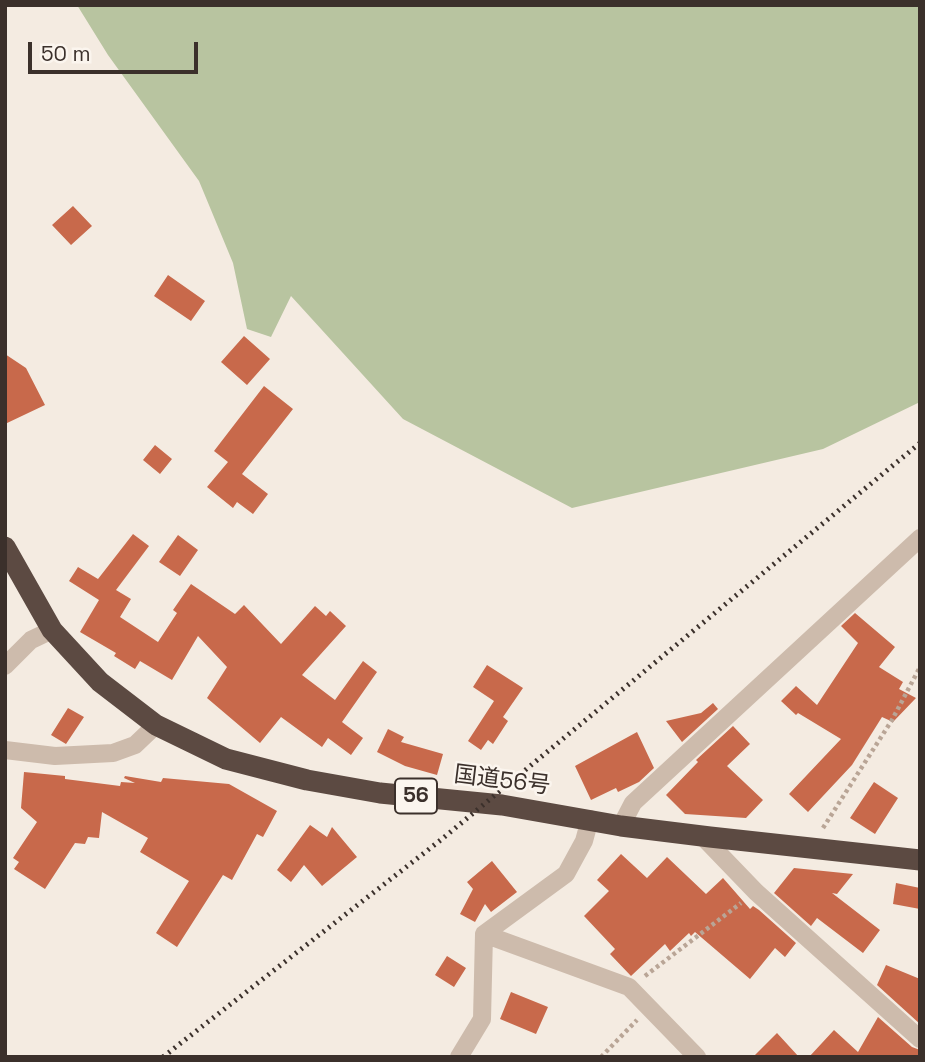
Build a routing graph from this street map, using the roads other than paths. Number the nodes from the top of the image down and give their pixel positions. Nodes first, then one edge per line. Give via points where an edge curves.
1 (920, 538) edge
2 (5, 547) edge
3 (52, 630) junction
4 (5, 666) edge
5 (156, 725) junction
6 (5, 750) edge
7 (590, 820) junction
8 (621, 826) junction
9 (703, 836) junction
10 (920, 860) edge
11 (484, 934) junction
12 (920, 1039) edge
13 (459, 1057) edge
14 (697, 1057) edge

1 - 8 street via 633,803
2 - 3 highway, 国道56号 / 56
3 - 4 street via 31,640
3 - 5 highway, 国道56号 / 56 via 100,682
5 - 6 street via 135,745 113,753 55,756
5 - 7 highway, 国道56号 / 56 via 226,759 307,780
7 - 8 highway, 国道56号 / 56
7 - 11 street via 566,874
8 - 9 highway, 国道56号 / 56
9 - 10 highway, 国道56号 / 56
9 - 12 street via 756,892
11 - 13 street via 482,1019
11 - 14 street via 629,987

